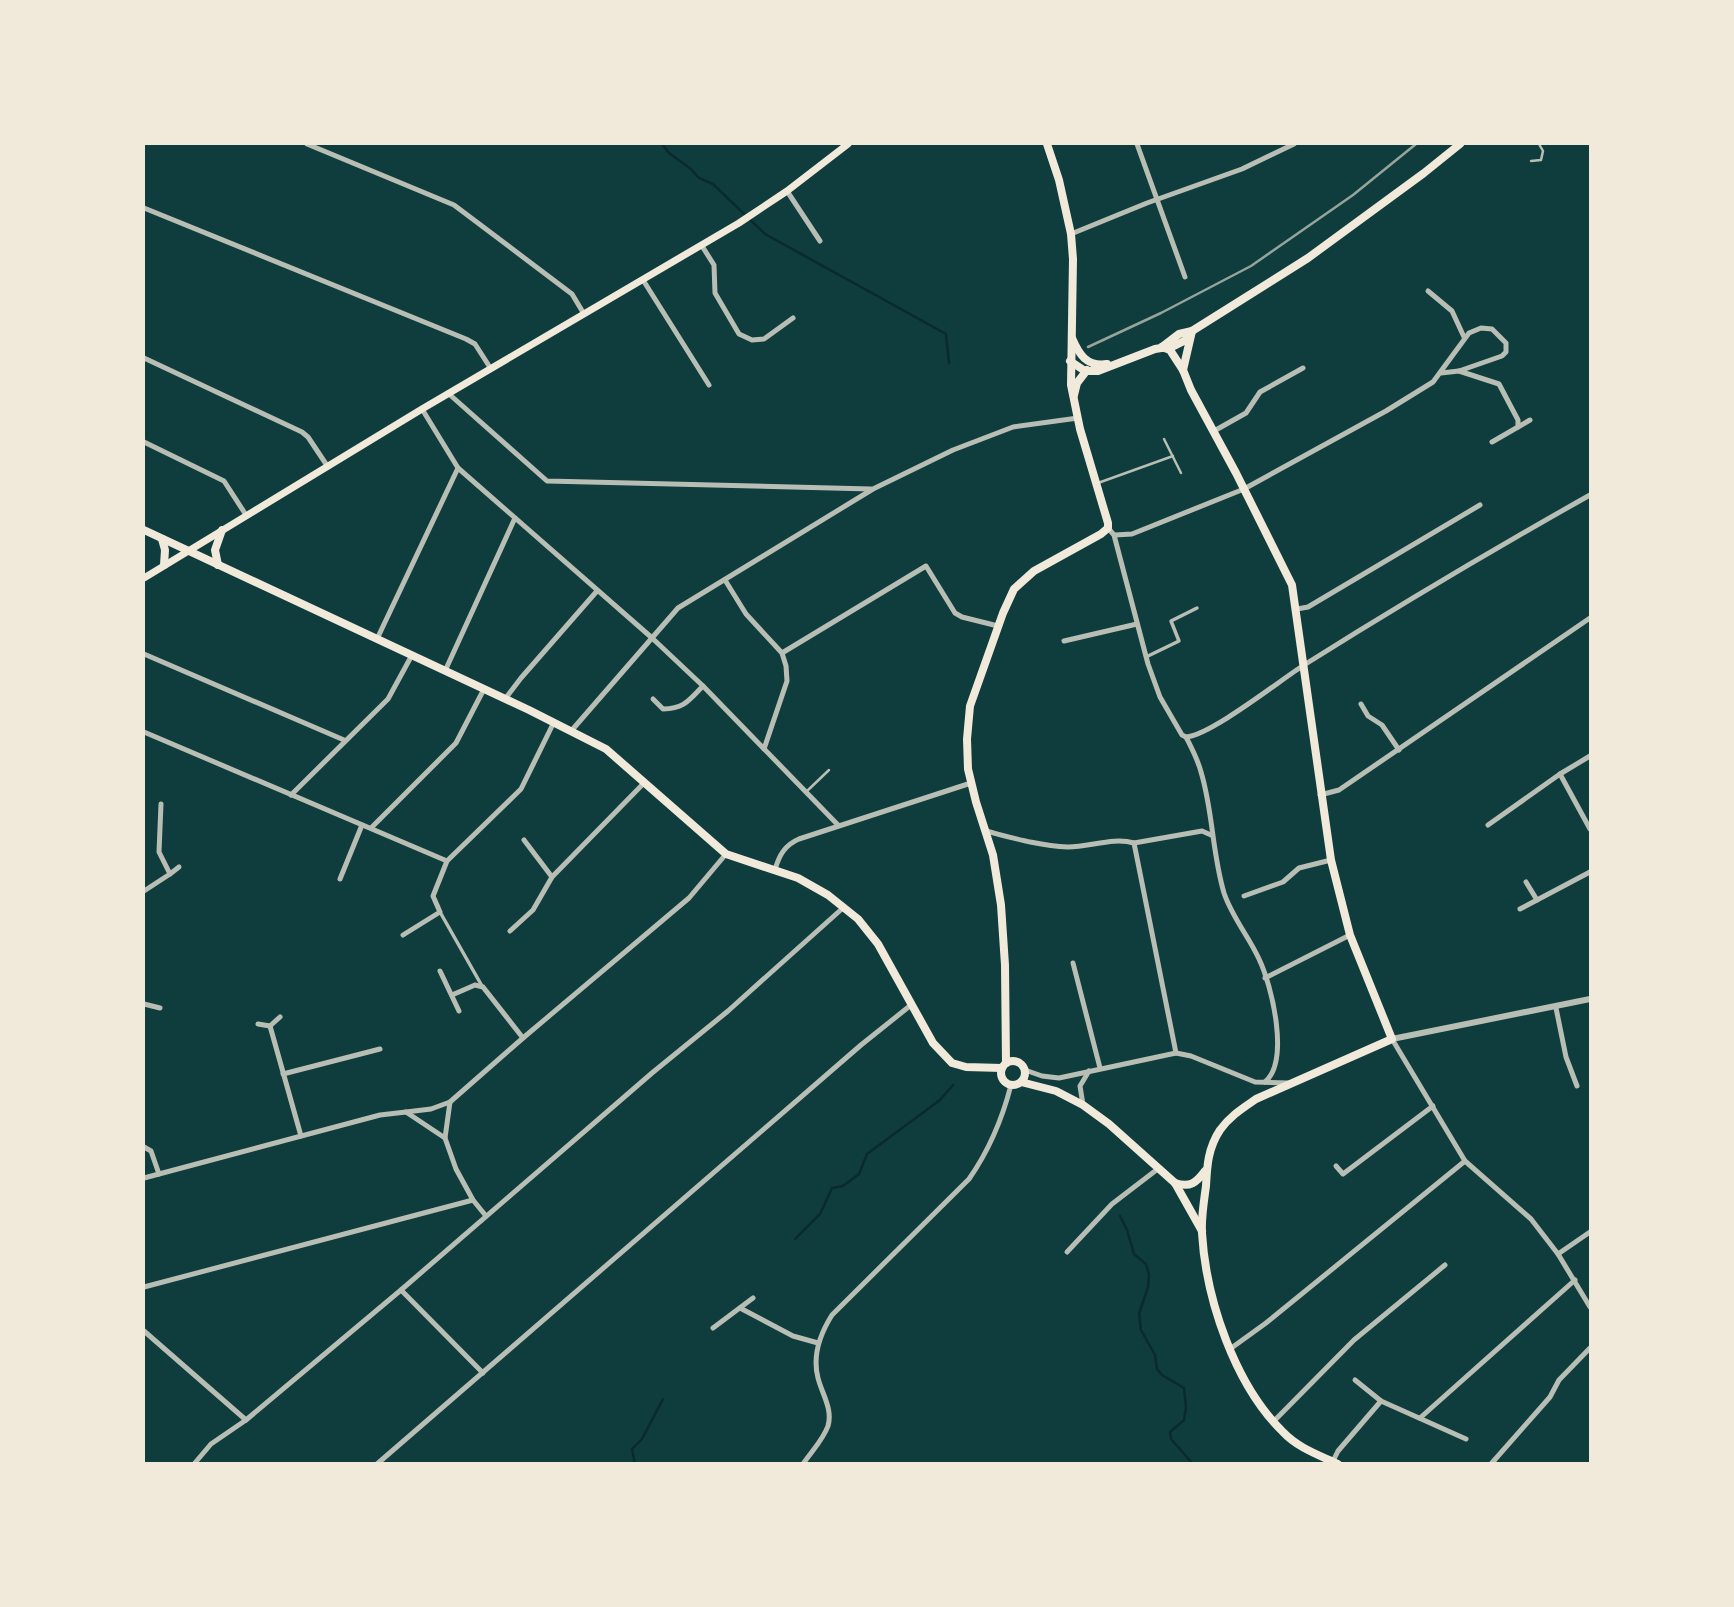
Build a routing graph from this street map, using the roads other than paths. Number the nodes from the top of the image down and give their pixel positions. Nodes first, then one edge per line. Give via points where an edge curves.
1 (307, 144) edge
2 (848, 144) edge
3 (1047, 144) edge
4 (1137, 144) edge
5 (1279, 144) edge
6 (1294, 144) edge
7 (1460, 144) edge
8 (1539, 144) edge
9 (1281, 150) junction
10 (1531, 161) dead end
11 (787, 191) junction
12 (1158, 200) junction
13 (144, 208) edge
14 (1071, 234) junction
15 (820, 241) dead end
16 (702, 246) junction
17 (1185, 277) dead end
18 (643, 280) junction
19 (1428, 291) dead end
20 (584, 314) junction
21 (793, 318) dead end
22 (1192, 331) junction
23 (1464, 337) junction
24 (1072, 338) junction
25 (1162, 347) junction
26 (144, 358) edge
27 (1070, 361) junction
28 (1113, 364) junction
29 (1095, 365) junction
30 (1303, 368) dead end
31 (491, 369) junction
32 (1183, 370) junction
33 (1085, 371) junction
34 (1459, 371) junction
35 (1441, 373) junction
36 (709, 385) dead end
37 (449, 394) junction
38 (1074, 395) junction
39 (422, 410) junction
40 (1078, 418) junction
41 (1530, 420) dead end
42 (1518, 427) junction
43 (1214, 431) junction
44 (1164, 439) dead end
45 (144, 442) edge
46 (1492, 442) dead end
47 (1173, 456) junction
48 (328, 467) junction
49 (458, 468) junction
50 (1181, 473) dead end
51 (1098, 483) junction
52 (873, 489) junction
53 (1244, 489) junction
54 (1591, 495) edge
55 (1480, 505) dead end
56 (246, 515) junction
57 (515, 518) junction
58 (1108, 528) junction
59 (144, 530) edge
60 (222, 530) junction
61 (1114, 535) junction
62 (162, 539) junction
63 (187, 551) junction
64 (164, 565) junction
65 (218, 565) junction
66 (144, 578) edge
67 (725, 580) junction
68 (597, 591) junction
69 (1197, 608) dead end
70 (1297, 609) junction
71 (1591, 618) edge
72 (1137, 624) junction
73 (998, 626) junction
74 (651, 637) junction
75 (377, 639) junction
76 (1064, 641) dead end
77 (782, 653) junction
78 (144, 654) edge
79 (412, 655) junction
80 (1146, 657) junction
81 (1304, 666) junction
82 (445, 671) junction
83 (703, 686) junction
84 (484, 689) junction
85 (505, 699) junction
86 (653, 699) dead end
87 (1361, 704) dead end
88 (554, 722) junction
89 (572, 730) junction
90 (144, 732) edge
91 (1186, 737) junction
92 (344, 740) junction
93 (764, 749) junction
94 (1399, 750) junction
95 (1591, 756) edge
96 (829, 769) dead end
97 (1560, 774) junction
98 (644, 783) junction
99 (971, 783) junction
100 (806, 792) junction
101 (290, 795) junction
102 (1320, 795) junction
103 (161, 804) dead end
104 (362, 825) junction
105 (838, 825) junction
106 (1488, 825) dead end
107 (371, 828) junction
108 (1591, 829) edge
109 (986, 831) junction
110 (1212, 835) junction
111 (524, 839) dead end
112 (1134, 843) junction
113 (726, 854) junction
114 (1331, 860) junction
115 (447, 861) junction
116 (179, 867) dead end
117 (775, 870) junction
118 (1591, 872) edge
119 (170, 874) junction
120 (552, 877) junction
121 (340, 879) dead end
122 (1526, 882) dead end
123 (144, 891) edge
124 (1244, 896) dead end
125 (1537, 900) junction
126 (844, 907) junction
127 (1520, 909) dead end
128 (440, 912) junction
129 (510, 931) dead end
130 (404, 935) dead end
131 (1350, 936) junction
132 (1073, 962) dead end
133 (440, 971) dead end
134 (1265, 978) junction
135 (483, 987) junction
136 (452, 995) junction
137 (1591, 999) edge
138 (144, 1004) edge
139 (911, 1005) junction
140 (160, 1008) dead end
141 (1556, 1008) junction
142 (459, 1011) dead end
143 (280, 1017) dead end
144 (258, 1024) dead end
145 (270, 1026) junction
146 (523, 1038) junction
147 (1392, 1039) junction
148 (380, 1049) dead end
149 (1176, 1053) junction
150 (1004, 1066) junction
151 (1100, 1068) junction
152 (1025, 1070) junction
153 (1089, 1071) junction
154 (283, 1073) junction
155 (1021, 1082) junction
156 (1255, 1082) junction
157 (1265, 1082) junction
158 (1292, 1084) junction
159 (1011, 1085) junction
160 (1577, 1086) dead end
161 (1256, 1099) junction
162 (450, 1102) junction
163 (1083, 1105) junction
164 (1433, 1106) junction
165 (406, 1112) junction
166 (301, 1136) junction
167 (445, 1138) junction
168 (144, 1147) edge
169 (1465, 1161) junction
170 (1336, 1166) dead end
171 (1159, 1168) junction
172 (1205, 1171) junction
173 (159, 1174) junction
174 (144, 1178) edge
175 (1175, 1183) junction
176 (473, 1200) junction
177 (486, 1216) junction
178 (1202, 1231) junction
179 (1591, 1232) edge
180 (1067, 1252) dead end
181 (1558, 1254) junction
182 (1445, 1265) dead end
183 (1575, 1280) junction
184 (144, 1287) edge
185 (401, 1290) junction
186 (753, 1297) dead end
187 (1591, 1307) edge
188 (740, 1308) junction
189 (713, 1328) dead end
190 (144, 1331) edge
191 (818, 1343) junction
192 (1591, 1348) edge
193 (1230, 1349) junction
194 (483, 1373) junction
195 (1355, 1380) dead end
196 (1381, 1401) junction
197 (1420, 1418) junction
198 (246, 1420) junction
199 (1273, 1422) junction
200 (1466, 1439) dead end
201 (1336, 1462) edge
202 (194, 1464) edge
203 (377, 1464) edge
204 (803, 1464) edge
205 (1491, 1464) edge

1 - 20 street via 454,205 572,294
2 - 11 main road
3 - 14 main road
4 - 12 street
5 - 9 street
6 - 9 street
7 - 22 main road via 1308,258
8 - 10 lane via 1541,160
9 - 12 street
11 - 15 street
11 - 16 main road
12 - 14 street
12 - 17 street
13 - 31 street via 466,339 475,344
14 - 24 main road
16 - 18 main road
16 - 21 street via 714,265 715,293 739,334 764,339
18 - 20 main road
18 - 36 street
19 - 23 street via 1451,312
20 - 31 main road
22 - 25 main road
22 - 32 main road
23 - 34 street via 1477,329 1492,329 1506,349 1502,356
23 - 35 street
24 - 27 main road
24 - 29 main road via 1080,355
25 - 28 main road
25 - 32 main road
26 - 48 street via 302,432
27 - 33 main road
27 - 38 main road
28 - 29 main road
28 - 33 main road
29 - 33 main road
30 - 43 street via 1260,392 1246,413
31 - 37 main road
32 - 43 main road
33 - 38 main road
34 - 35 street
34 - 42 street via 1499,384
35 - 53 street via 1423,390
37 - 39 main road
37 - 52 street via 547,481
38 - 40 main road
39 - 48 main road
39 - 49 street
40 - 51 main road
40 - 52 street via 1013,427
41 - 42 street
42 - 46 street
43 - 53 main road
44 - 47 lane
45 - 56 street via 224,481
47 - 50 lane
47 - 51 lane
48 - 56 main road
49 - 57 street
49 - 75 street
51 - 58 main road
52 - 67 street
53 - 61 street via 1132,534
53 - 70 main road via 1288,574
54 - 81 street
55 - 70 street via 1308,607
56 - 60 main road
57 - 68 street
57 - 82 street
58 - 61 street
58 - 73 main road via 1026,577 1009,598
59 - 62 main road
60 - 63 main road
60 - 65 main road via 215,550
61 - 72 street
62 - 63 main road
62 - 64 main road
63 - 64 main road
63 - 65 main road
64 - 66 main road
65 - 75 main road
67 - 74 street via 678,608
67 - 77 street via 746,614
68 - 74 street
68 - 85 street
69 - 80 street via 1171,621 1179,641
70 - 81 main road
71 - 94 street
72 - 76 street
72 - 80 street
73 - 77 street via 959,616 926,566
73 - 99 main road via 970,706 967,751
74 - 83 street
74 - 89 street
75 - 79 main road
77 - 93 street via 787,681
78 - 92 street
79 - 82 main road
79 - 92 street via 388,699
80 - 91 street via 1160,697
81 - 91 street via 1206,731
81 - 102 main road
82 - 84 main road
83 - 86 street via 677,709 663,709
83 - 93 street
84 - 85 main road
84 - 107 street via 456,743
85 - 88 main road
87 - 94 street
88 - 89 main road
88 - 115 street via 521,789
89 - 98 main road via 606,749
90 - 101 street
91 - 110 street via 1201,771
92 - 101 street
93 - 100 street
94 - 102 street via 1339,790
95 - 97 street
96 - 100 lane
97 - 106 street
97 - 108 street
98 - 113 main road
98 - 120 street
99 - 105 street
99 - 109 main road
100 - 105 street
101 - 104 street
102 - 114 main road
103 - 119 street via 159,852
104 - 107 street
104 - 121 street
105 - 117 street via 788,845
107 - 115 street
109 - 112 street via 1046,846
109 - 150 main road via 1001,905
110 - 112 street via 1194,832
110 - 134 street via 1228,903
111 - 120 street
112 - 149 street
113 - 117 main road
113 - 146 street via 690,898
114 - 124 street via 1299,867 1283,882
114 - 131 main road
115 - 128 street via 433,896
116 - 119 street
117 - 126 main road via 813,886
118 - 125 street
119 - 123 street
120 - 129 street via 533,910
122 - 125 street
125 - 127 street
126 - 139 main road via 878,944
126 - 177 street
128 - 130 street
128 - 135 street
131 - 134 street
131 - 147 main road
132 - 151 street
133 - 136 street
134 - 157 street via 1276,1018 1276,1052 1272,1076
135 - 136 street via 475,985
135 - 146 street
136 - 142 street
137 - 141 street
138 - 140 street
139 - 150 main road via 933,1043 952,1063
139 - 194 street
141 - 147 street
141 - 160 street
143 - 145 street
144 - 145 street
145 - 154 street
146 - 162 street
147 - 158 main road
147 - 164 street
148 - 154 street
149 - 151 street
149 - 156 street
150 - 152 main road via 1018,1062
150 - 159 main road via 1002,1078
151 - 153 street
152 - 153 street via 1051,1078
152 - 155 main road
153 - 163 street via 1080,1086
154 - 166 street
155 - 159 main road
155 - 163 main road via 1056,1091
156 - 157 street
156 - 161 street via 1259,1090
157 - 158 street
158 - 161 main road
159 - 191 street via 996,1134 968,1179 832,1315
161 - 172 main road via 1220,1130
162 - 165 street
162 - 167 street
163 - 171 main road
164 - 169 street
164 - 170 street via 1343,1174
165 - 166 street
165 - 167 street
166 - 173 street
167 - 176 street
168 - 173 street via 151,1151
169 - 181 street via 1531,1219
169 - 193 street
171 - 175 main road
171 - 180 street via 1112,1204
172 - 175 main road via 1192,1185
172 - 178 main road
173 - 174 street
175 - 178 main road
176 - 177 street
176 - 184 street
177 - 185 street
178 - 193 main road via 1215,1304
179 - 181 street
181 - 183 street
182 - 199 street via 1354,1340
183 - 187 street
183 - 197 street
185 - 194 street
185 - 198 street
186 - 188 street
188 - 189 street
188 - 191 street via 793,1336
190 - 198 street
191 - 204 street via 817,1372 829,1418
192 - 205 street
193 - 199 main road
194 - 203 street
195 - 196 street
196 - 197 street
196 - 201 street via 1338,1451
197 - 200 street
198 - 202 street via 211,1444
199 - 201 main road via 1298,1444

